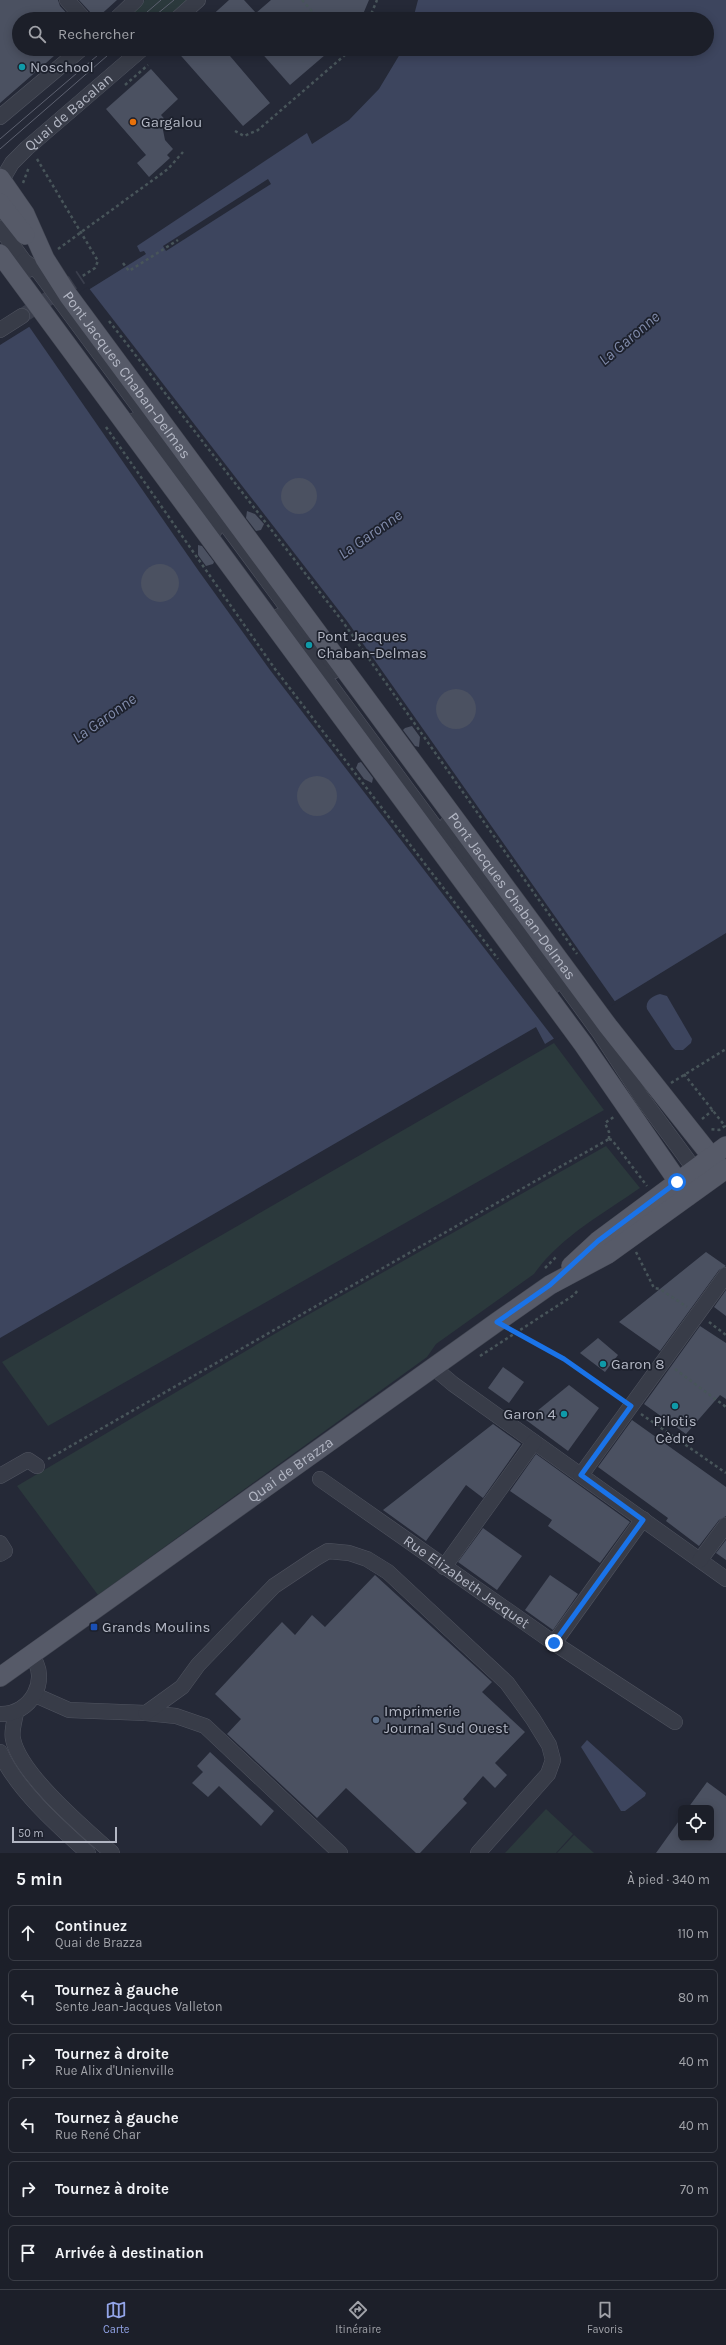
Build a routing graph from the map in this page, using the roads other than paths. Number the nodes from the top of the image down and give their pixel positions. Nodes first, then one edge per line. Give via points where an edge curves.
1 (66, 0) edge
2 (136, 0) edge
3 (198, 0) edge
4 (77, 12) edge
5 (123, 12) edge
6 (185, 12) edge
7 (73, 56) edge
8 (134, 56) edge
9 (0, 118) edge
10 (1, 181) edge
11 (0, 202) edge
12 (0, 228) edge
13 (0, 254) edge
14 (50, 255) junction
15 (55, 303) junction
16 (22, 316) tunnel mouth
17 (0, 330) edge
18 (595, 1035) junction
19 (722, 1160) edge
20 (700, 1177) junction
21 (683, 1189) junction
22 (726, 1275) edge
23 (433, 1367) junction
24 (534, 1442) junction
25 (37, 1466) road end
26 (581, 1475) junction
27 (0, 1476) edge
28 (320, 1479) dead end
29 (643, 1520) junction
30 (726, 1525) edge
31 (0, 1542) edge
32 (0, 1554) edge
33 (700, 1560) junction
34 (444, 1567) junction
35 (726, 1578) edge
36 (554, 1643) junction
37 (31, 1655) junction
38 (0, 1677) edge
39 (35, 1695) junction
40 (16, 1712) junction
41 (146, 1713) junction
42 (0, 1714) edge
43 (675, 1722) dead end
44 (0, 1752) edge
45 (88, 1853) edge
46 (112, 1853) edge
47 (340, 1853) edge
48 (478, 1853) edge

1 - 4 street
2 - 5 street
3 - 6 street
7 - 9 street
8 - 10 street, Quai de Bacalan via 27,148
10 - 14 main road, Pont Jacques Chaban-Delmas
11 - 14 main road
12 - 15 street via 24,261 31,277
13 - 15 main road, Pont Jacques Chaban-Delmas
14 - 15 main road, Pont Jacques Chaban-Delmas
15 - 18 main road, Pont Jacques Chaban-Delmas
15 - 18 main road, Pont Jacques Chaban-Delmas
16 - 17 street
18 - 19 main road, Pont Jacques Chaban-Delmas
18 - 20 street
18 - 21 main road, Pont Jacques Chaban-Delmas
19 - 20 main road, Quai de Brazza
20 - 21 main road, Quai de Brazza
21 - 23 main road, Quai de Brazza via 608,1254 550,1285
22 - 26 street
23 - 24 street
23 - 37 main road, Quai de Brazza
24 - 26 street
24 - 34 street
25 - 27 street via 28,1460
26 - 29 street
28 - 34 street, Rue Elizabeth Jacquet
29 - 33 street
29 - 36 street
30 - 33 street
31 - 32 street via 5,1551
33 - 35 street
34 - 36 street, Rue Elizabeth Jacquet
36 - 43 street, Rue Elizabeth Jacquet
37 - 38 main road, Quai de Brazza
37 - 39 street via 40,1668
39 - 40 street
39 - 41 street via 69,1710
40 - 42 street
40 - 46 street via 12,1736 24,1765 87,1831
41 - 47 street via 176,1716 205,1726
41 - 48 street via 182,1687 198,1665 274,1586 328,1551 349,1553 367,1559 388,1572 506,1683 533,1718 549,1745 554,1760 548,1774
44 - 45 street via 7,1768 22,1787

